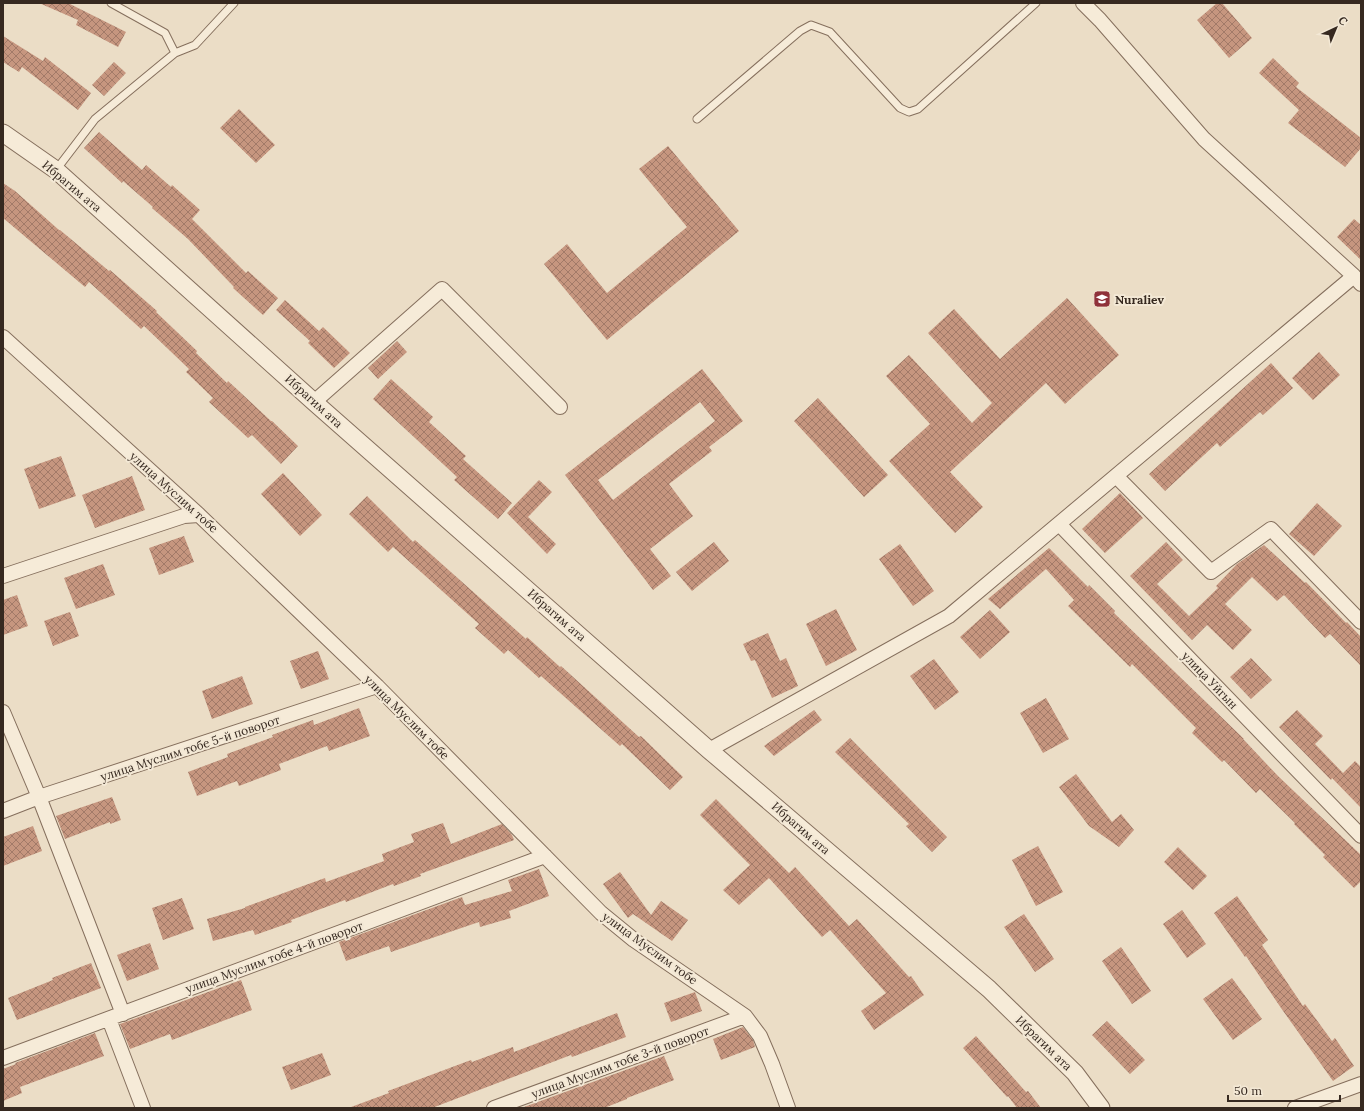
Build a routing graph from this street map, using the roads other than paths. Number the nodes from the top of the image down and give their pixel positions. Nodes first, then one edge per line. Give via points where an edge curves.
1 (111, 3) edge
2 (234, 3) edge
3 (1036, 3) edge
4 (1083, 3) edge
5 (175, 53) junction
6 (697, 119) dead end
7 (3, 133) edge
8 (56, 170) junction
9 (1357, 280) edge
10 (5, 341) edge
11 (314, 402) junction
12 (560, 407) dead end
13 (1116, 476) junction
14 (199, 514) junction
15 (1059, 524) junction
16 (3, 576) edge
17 (1361, 622) edge
18 (377, 686) junction
19 (3, 712) edge
20 (709, 750) junction
21 (39, 797) junction
22 (3, 811) edge
23 (1361, 836) edge
24 (545, 856) junction
25 (123, 1014) junction
26 (745, 1016) junction
27 (109, 1019) junction
28 (3, 1058) edge
29 (1361, 1084) edge
30 (143, 1108) edge
31 (494, 1108) edge
32 (788, 1108) edge
33 (1101, 1108) edge
34 (1295, 1108) edge

1 - 5 lane via 165,33
2 - 5 lane via 195,45
3 - 6 lane via 918,109 909,112 900,108 830,32 810,25
4 - 9 street via 1204,139
5 - 8 lane via 95,119
7 - 8 street, Ибрагим ата
8 - 11 street, Ибрагим ата
9 - 13 street
10 - 14 street, улица Муслим тобе
11 - 12 street via 442,289
11 - 20 street, Ибрагим ата
13 - 15 street
13 - 17 street via 1211,572 1271,529
14 - 16 street via 184,516
14 - 18 street, улица Муслим тобе
15 - 20 street via 949,616
15 - 23 street, улица Уйгын
18 - 21 street, улица Муслим тобе 5-й поворот
18 - 24 street, улица Муслим тобе
19 - 21 street
20 - 33 street, Ибрагим ата via 989,989 1075,1073
21 - 22 street, улица Муслим тобе 5-й поворот
21 - 25 street
24 - 25 street, улица Муслим тобе 4-й поворот
24 - 26 street, улица Муслим тобе via 601,914 634,940
25 - 27 street, улица Муслим тобе 4-й поворот
26 - 31 street, улица Муслим тобе 3-й поворот
26 - 32 street, улица Муслим тобе via 760,1036
27 - 28 street, улица Муслим тобе 4-й поворот
27 - 30 street
29 - 34 street

